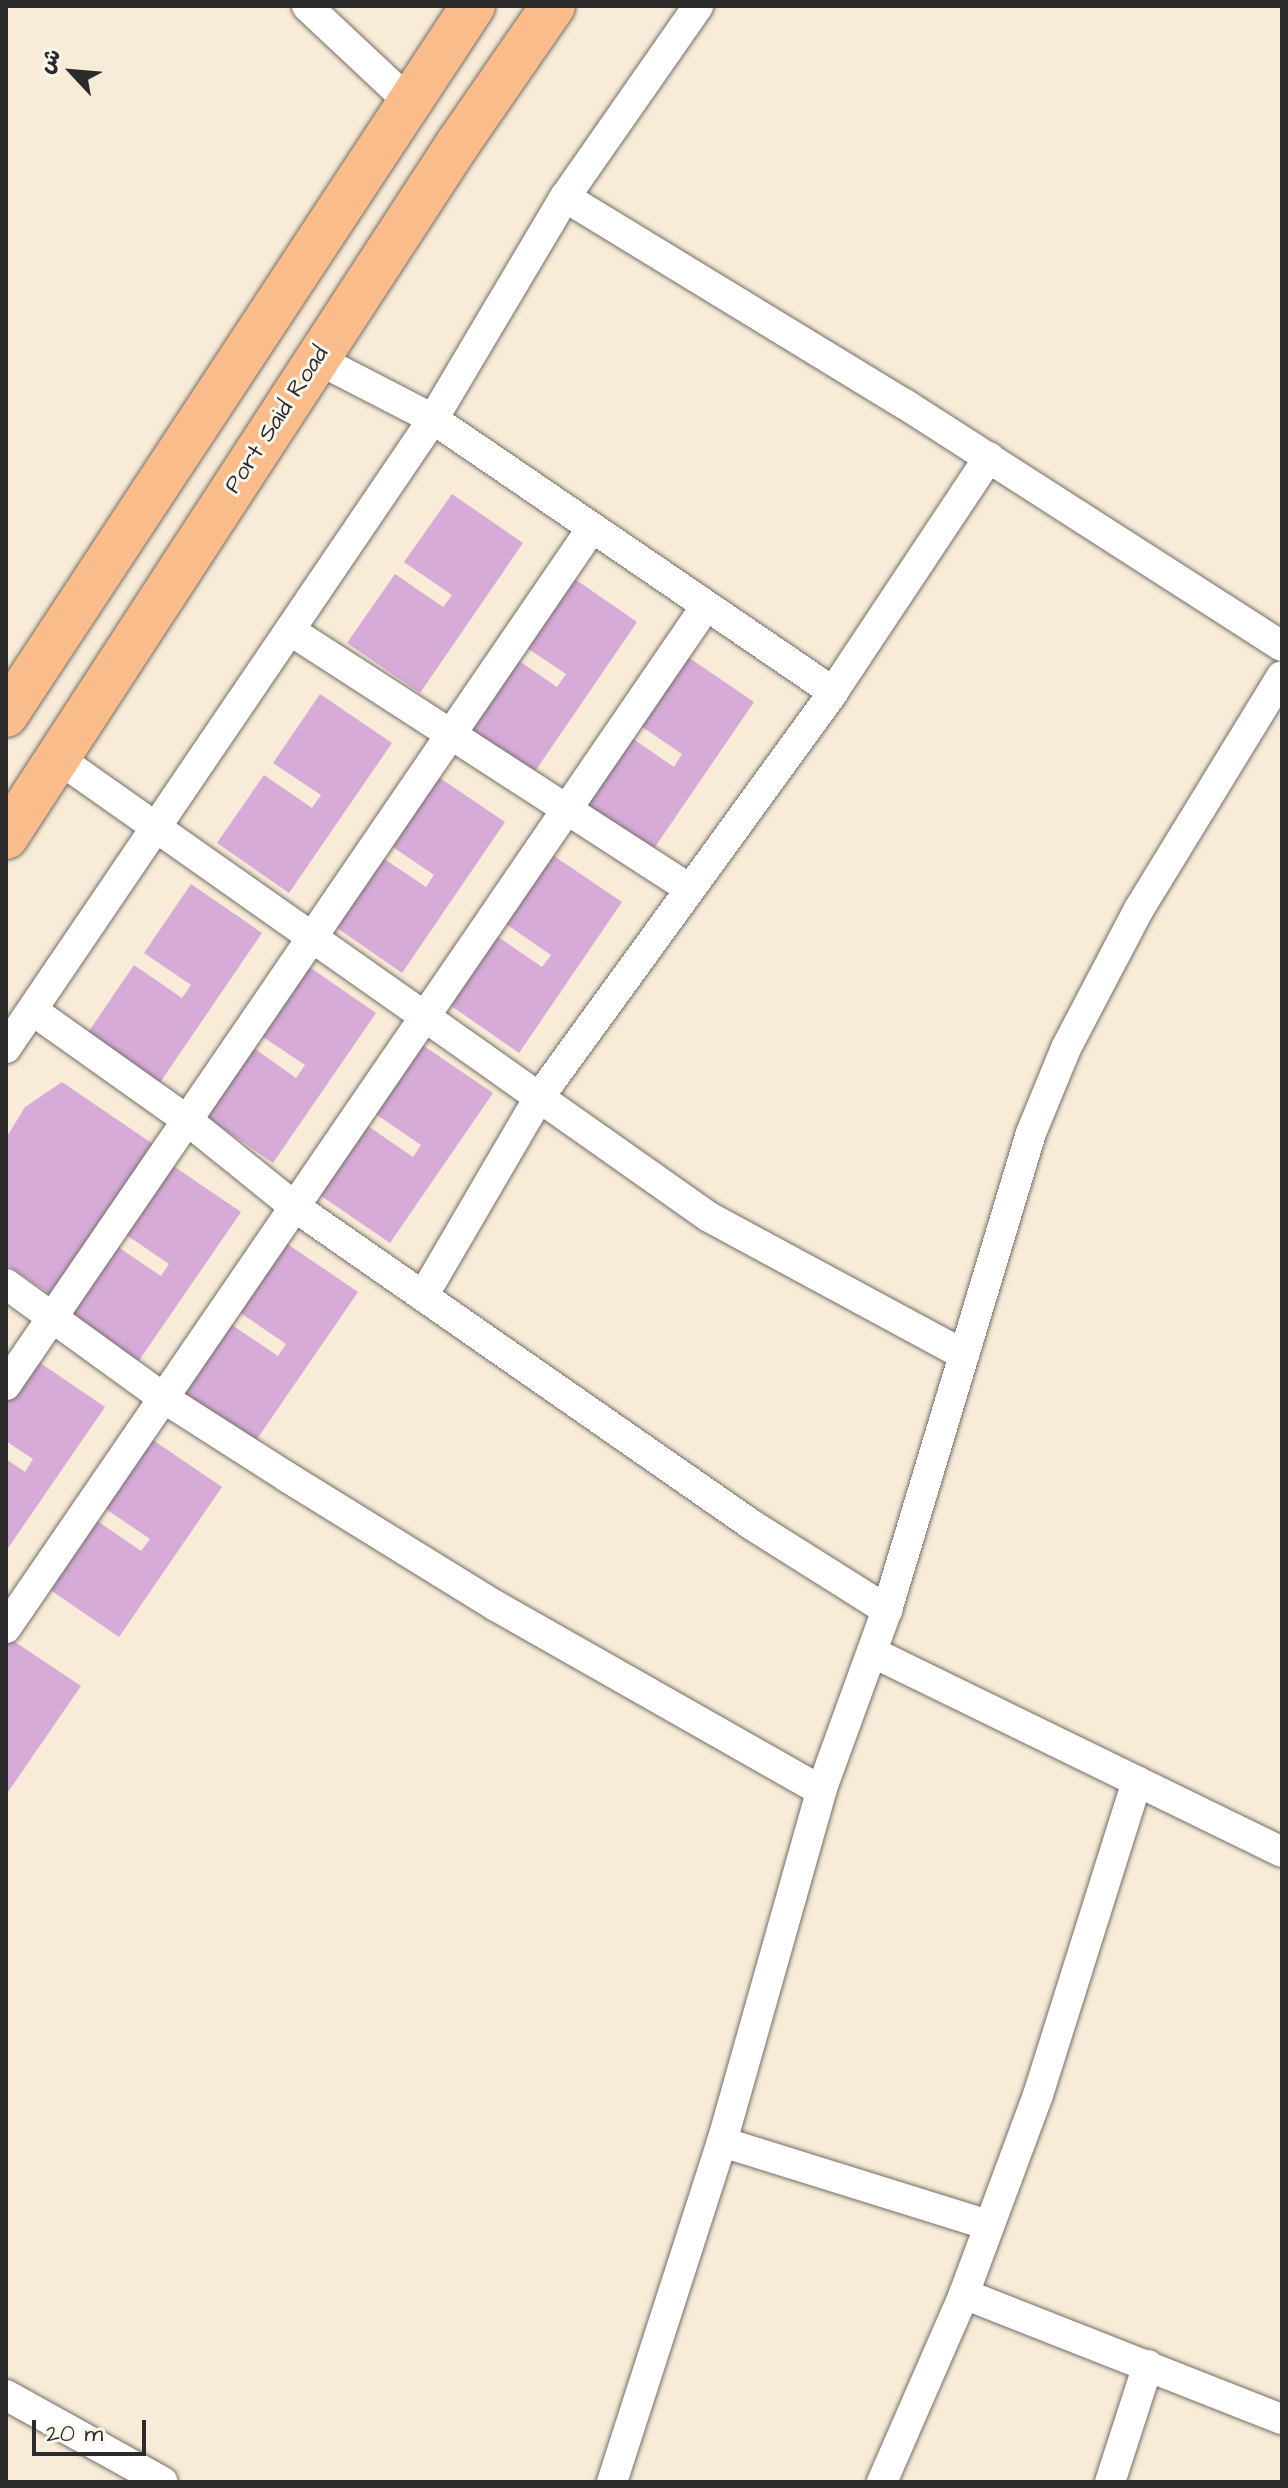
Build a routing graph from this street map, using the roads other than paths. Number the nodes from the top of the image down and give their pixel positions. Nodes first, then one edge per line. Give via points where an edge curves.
1 (307, 6) edge
2 (473, 6) edge
3 (553, 6) edge
4 (698, 6) edge
5 (407, 100) junction
6 (565, 197) junction
7 (317, 359) junction
8 (433, 419) junction
9 (989, 457) junction
10 (592, 528) junction
11 (706, 606) junction
12 (291, 631) junction
13 (1282, 646) edge
14 (1282, 676) edge
15 (833, 692) junction
16 (6, 715) edge
17 (447, 736) junction
18 (59, 759) junction
19 (566, 813) junction
20 (158, 827) junction
21 (6, 837) edge
22 (690, 889) junction
23 (313, 936) junction
24 (32, 1010) junction
25 (424, 1015) junction
26 (6, 1048) edge
27 (540, 1096) junction
28 (187, 1120) junction
29 (295, 1207) junction
30 (6, 1284) edge
31 (423, 1296) junction
32 (50, 1316) junction
33 (964, 1355) junction
34 (6, 1385) edge
35 (165, 1399) junction
36 (16, 1592) edge
37 (887, 1610) junction
38 (6, 1628) edge
39 (872, 1652) junction
40 (1137, 1781) junction
41 (821, 1791) junction
42 (1282, 1852) edge
43 (722, 2142) junction
44 (989, 2225) junction
45 (964, 2294) junction
46 (1148, 2365) junction
47 (6, 2395) edge
48 (1282, 2419) edge
49 (163, 2482) edge
50 (612, 2482) edge
51 (882, 2482) edge
52 (1110, 2482) edge

1 - 5 street
2 - 5 highway
3 - 7 highway, Port Said Road
4 - 6 street
5 - 16 highway
6 - 8 street
6 - 9 street
7 - 8 street
7 - 18 highway, Port Said Road
8 - 10 street
8 - 12 street
9 - 13 street
9 - 15 street
10 - 11 street
10 - 17 street
11 - 15 street
11 - 19 street
12 - 17 street
12 - 20 street
14 - 33 street via 1139,909 1066,1048 1031,1133
15 - 22 street
17 - 19 street
17 - 23 street
18 - 20 street
18 - 21 highway, Port Said Road
19 - 22 street
19 - 25 street
20 - 23 street
20 - 24 street
22 - 27 street
23 - 25 street
23 - 28 street
24 - 26 street
24 - 28 street
25 - 27 street
25 - 29 street
27 - 31 street
27 - 33 street via 709,1217
28 - 29 street
28 - 32 street
29 - 31 street
29 - 35 street
30 - 32 street
31 - 37 street via 752,1525
32 - 34 street
32 - 35 street
33 - 37 street
35 - 36 street
35 - 41 street via 496,1606
36 - 38 street
37 - 39 street
39 - 40 street
39 - 41 street
40 - 42 street
40 - 44 street via 1038,2095
41 - 43 street
43 - 44 street
43 - 50 street
44 - 45 street
45 - 46 street
45 - 51 street
46 - 48 street
46 - 52 street
47 - 49 street

